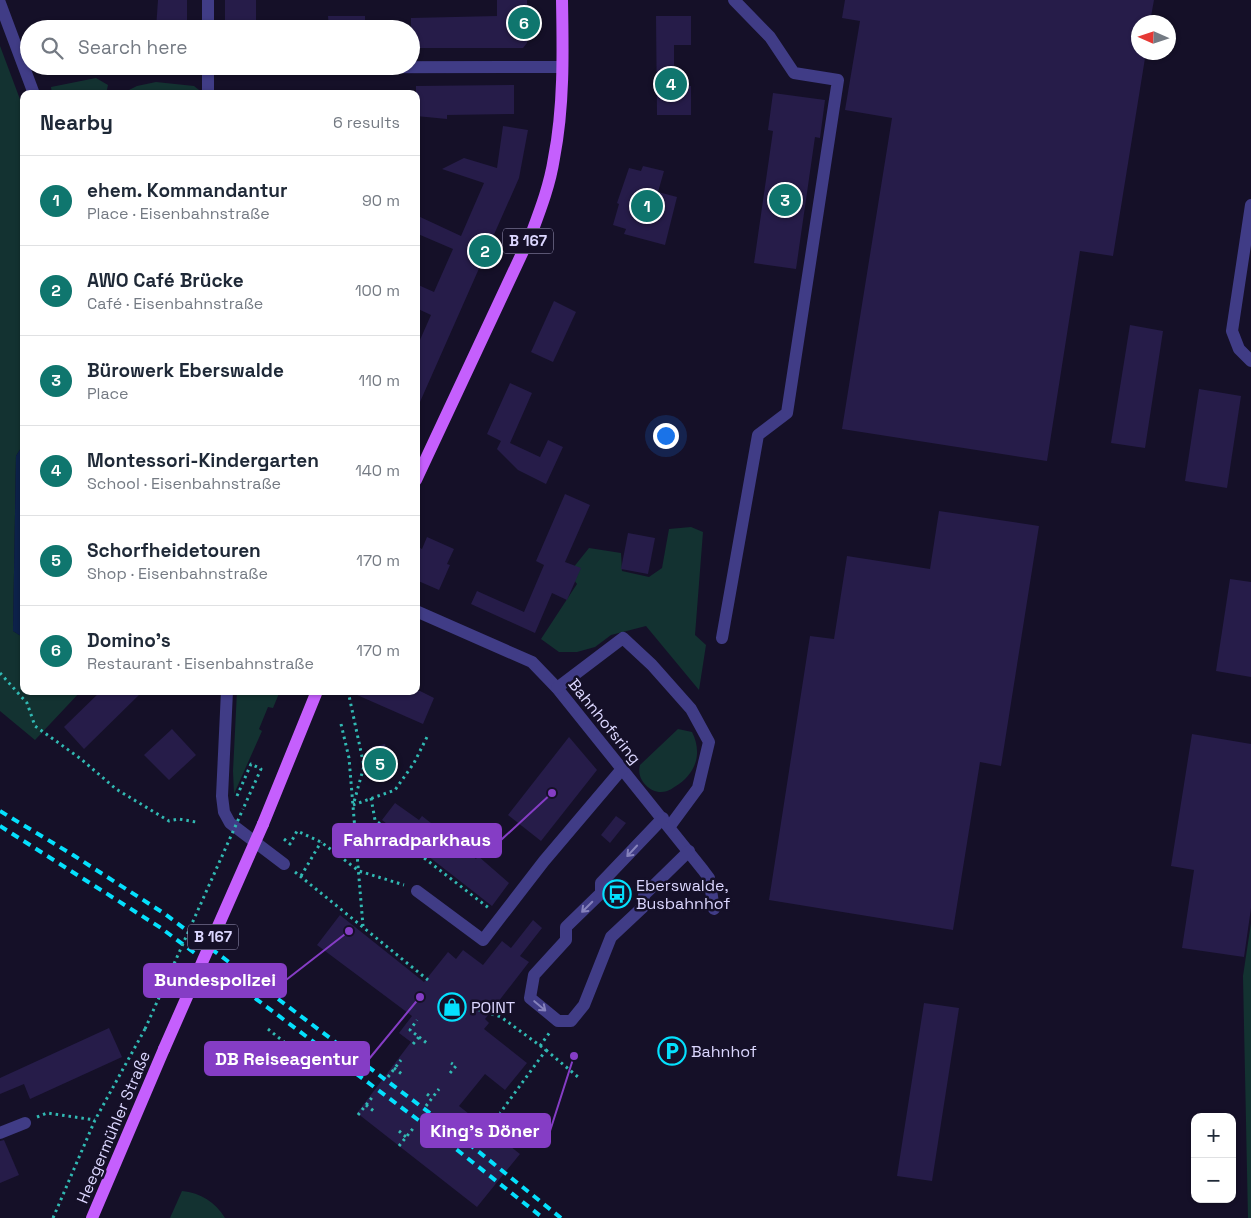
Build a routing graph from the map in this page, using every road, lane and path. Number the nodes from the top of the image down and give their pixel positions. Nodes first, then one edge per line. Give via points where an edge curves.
1 (208, 0) edge
2 (562, 0) edge
3 (734, 0) edge
4 (0, 3) edge
5 (208, 20) edge
6 (20, 57) edge
7 (420, 67) edge
8 (562, 67) junction
9 (27, 75) edge
10 (208, 75) edge
11 (33, 90) edge
12 (208, 90) edge
13 (1251, 205) edge
14 (1251, 361) edge
15 (420, 471) edge
16 (420, 613) edge
17 (722, 638) dead end
18 (0, 673) edge
19 (557, 688) junction
20 (20, 694) edge
21 (20, 695) edge
22 (227, 695) edge
23 (315, 695) edge
24 (349, 695) edge
25 (341, 724) dead end
26 (428, 735) dead end
27 (622, 769) junction
28 (370, 798) junction
29 (235, 800) dead end
30 (353, 805) junction
31 (196, 822) dead end
32 (666, 822) junction
33 (284, 839) dead end
34 (321, 842) junction
35 (689, 851) junction
36 (284, 864) joint
37 (359, 871) junction
38 (301, 876) junction
39 (417, 891) joint
40 (714, 908) dead end
41 (500, 917) junction
42 (363, 926) junction
43 (428, 980) dead end
44 (479, 1010) dead end
45 (417, 1020) dead end
46 (268, 1029) dead end
47 (419, 1037) junction
48 (413, 1044) dead end
49 (428, 1044) dead end
50 (294, 1050) dead end
51 (546, 1050) junction
52 (401, 1060) dead end
53 (452, 1063) dead end
54 (394, 1068) junction
55 (450, 1073) dead end
56 (403, 1075) dead end
57 (388, 1077) dead end
58 (578, 1077) dead end
59 (439, 1089) dead end
60 (427, 1094) dead end
61 (374, 1095) dead end
62 (432, 1098) junction
63 (366, 1105) junction
64 (426, 1106) dead end
65 (375, 1112) dead end
66 (47, 1113) dead end
67 (500, 1113) dead end
68 (358, 1115) dead end
69 (96, 1120) junction
70 (25, 1123) dead end
71 (415, 1126) dead end
72 (399, 1130) dead end
73 (0, 1133) edge
74 (406, 1137) junction
75 (399, 1146) dead end
76 (53, 1218) edge
77 (92, 1218) edge

1 - 5 street
2 - 8 main road, B 167
3 - 17 street via 770,37 794,73 838,80 787,413 758,435
4 - 6 street
7 - 8 street
8 - 15 main road, B 167 via 554,159 544,199 532,232
9 - 11 street
10 - 12 street
13 - 14 street via 1232,331 1239,349
16 - 19 street, Bahnhofsring via 532,662
18 - 20 path
19 - 27 street, Bahnhofsring
19 - 32 street via 623,638 691,709 709,742 698,788
21 - 31 path via 27,702 35,726 116,789 169,821
22 - 36 street via 224,812 230,823
23 - 77 main road, Heegermühler Straße / B 167, bridge via 263,824
24 - 30 path via 364,766
25 - 30 path via 348,746
26 - 28 path via 395,790
27 - 32 street, Bahnhofsring
27 - 41 street
28 - 30 path
28 - 41 path via 375,820
29 - 69 path, bridge via 251,764 261,769 145,1029
30 - 37 path
32 - 35 street, Bahnhofsring
32 -> 35 street via 601,884 601,893 566,927 566,940 534,976 530,998 558,1021 571,1021 584,1005 611,937 643,908 644,895
33 - 34 path via 290,844 297,831
34 - 37 path
34 - 38 path
35 - 40 street, Bahnhofsring via 709,878
36 - 38 path
37 - 39 path
37 - 42 path
38 - 42 path
39 - 41 street via 483,940
42 - 43 path
44 - 51 path via 501,1017
45 - 47 path via 410,1030
46 - 50 path
47 - 48 path
47 - 49 path
51 - 58 path
51 - 67 path
52 - 54 path
53 - 55 path via 456,1066
54 - 56 path
54 - 57 path
59 - 62 path
60 - 62 path
61 - 63 path
62 - 64 path
63 - 65 path
63 - 68 path
66 - 69 path
69 - 76 path
70 - 73 street
71 - 74 path
72 - 74 path
74 - 75 path

